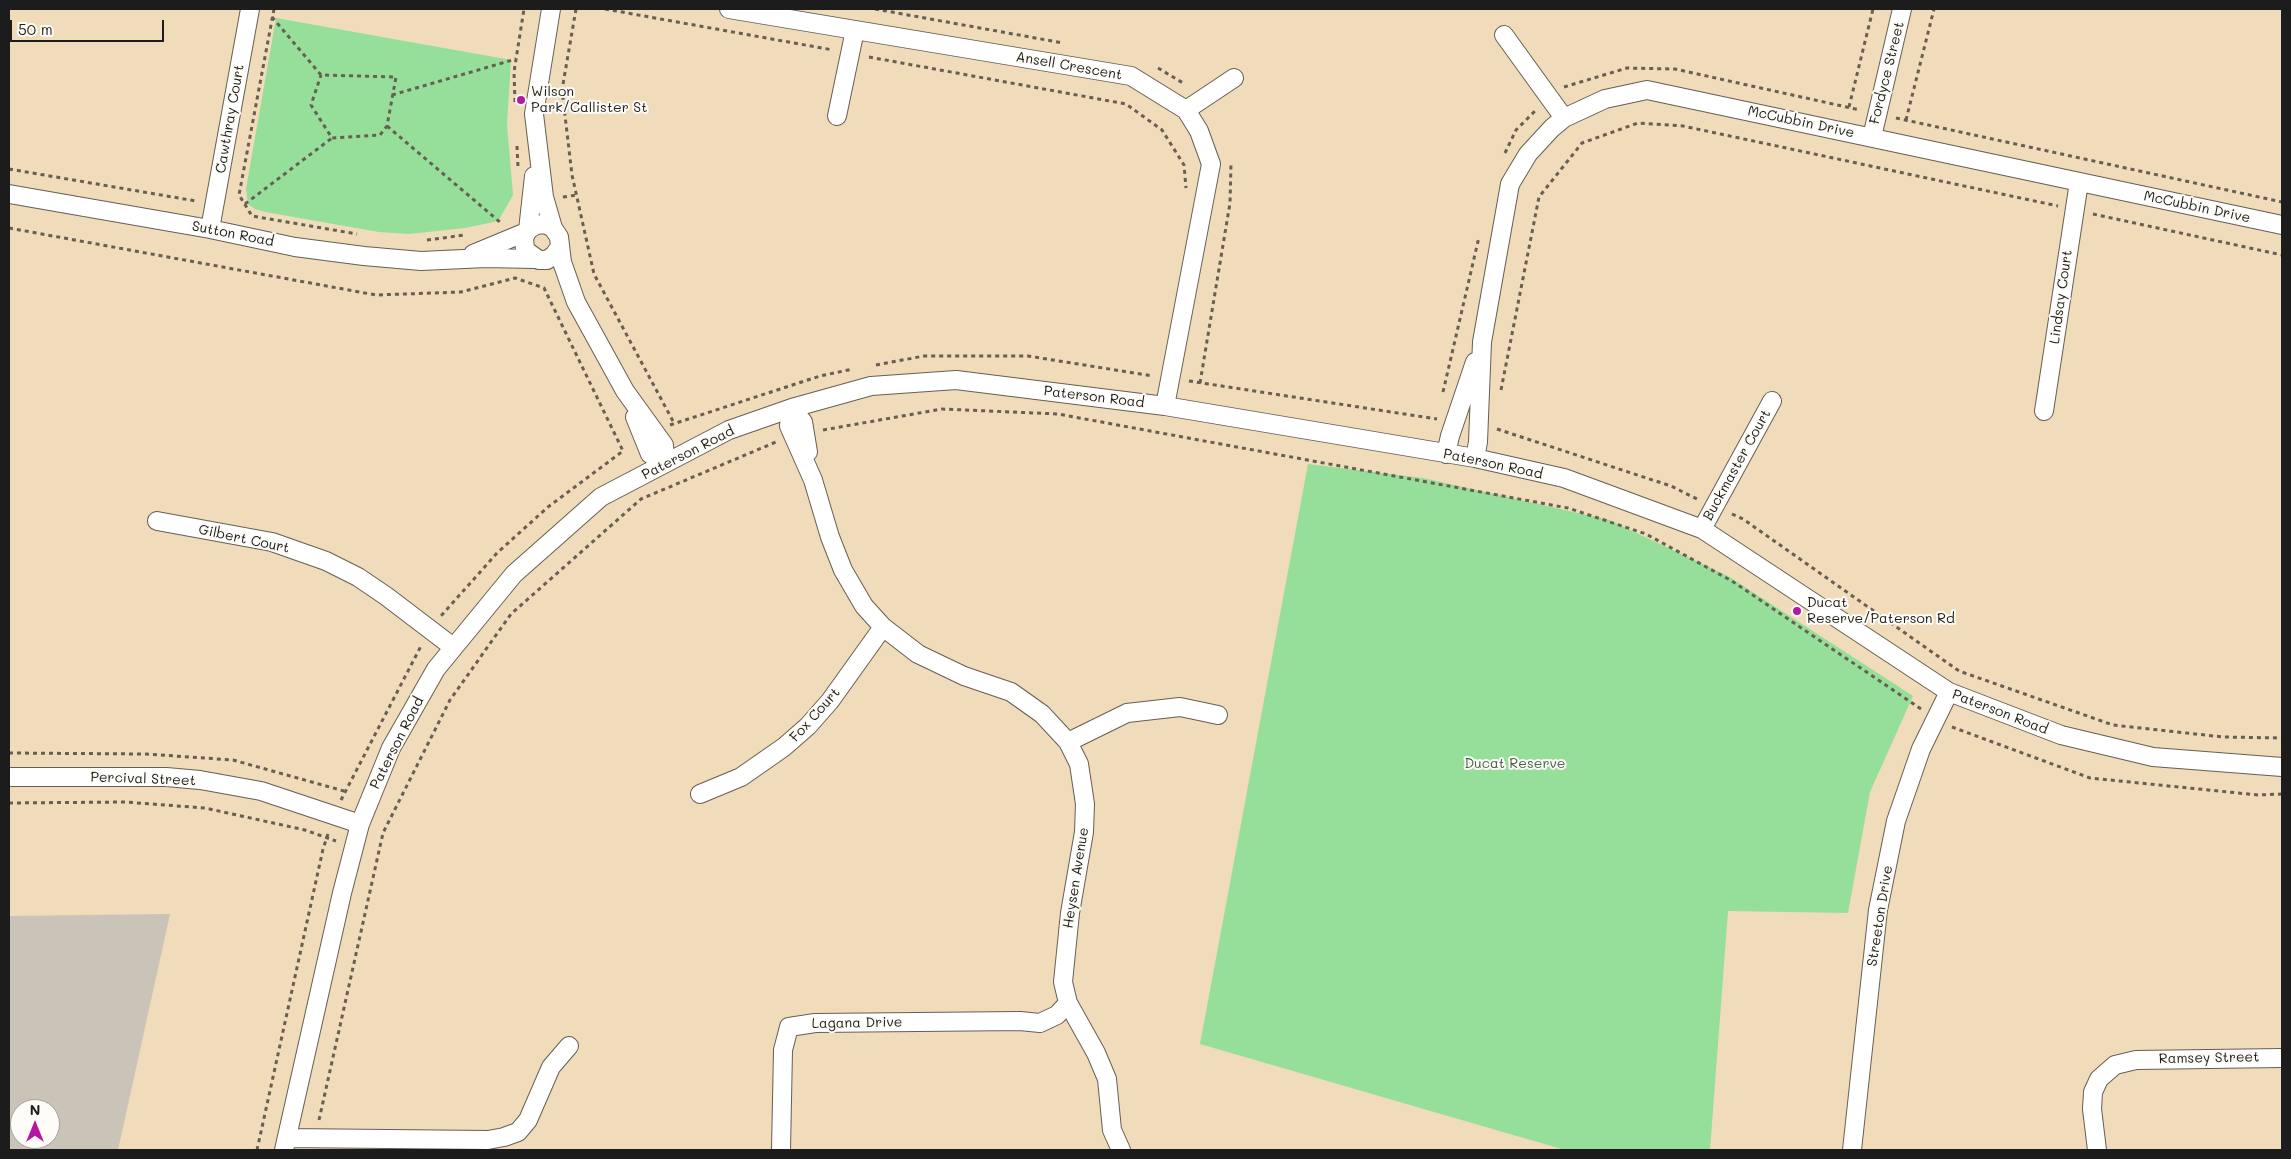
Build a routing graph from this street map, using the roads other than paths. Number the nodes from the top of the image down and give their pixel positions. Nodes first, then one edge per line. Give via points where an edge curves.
1 (250, 9) edge
2 (551, 9) edge
3 (729, 9) edge
4 (1902, 9) edge
5 (855, 30) junction
6 (1504, 35) dead end
7 (1234, 78) dead end
8 (1193, 105) junction
9 (837, 116) dead end
10 (1564, 118) junction
11 (1872, 136) junction
12 (536, 144) junction
13 (2079, 182) junction
14 (9, 194) edge
15 (2282, 225) edge
16 (553, 228) junction
17 (210, 229) junction
18 (527, 231) junction
19 (559, 248) junction
20 (459, 259) junction
21 (536, 260) junction
22 (579, 308) junction
23 (1482, 342) junction
24 (1772, 401) dead end
25 (1165, 406) junction
26 (792, 408) junction
27 (2044, 411) dead end
28 (1446, 454) junction
29 (1475, 458) junction
30 (665, 463) junction
31 (157, 521) dead end
32 (1702, 530) junction
33 (883, 626) junction
34 (453, 647) junction
35 (1949, 692) junction
36 (1218, 715) dead end
37 (1068, 742) junction
38 (2282, 767) edge
39 (9, 777) edge
40 (700, 794) dead end
41 (360, 824) junction
42 (1068, 1003) junction
43 (569, 1046) dead end
44 (2282, 1058) edge
45 (285, 1144) edge
46 (781, 1150) edge
47 (1121, 1150) edge
48 (1852, 1150) edge
49 (2097, 1150) edge

1 - 17 street, Cawthray Court
2 - 12 street via 534,114
3 - 5 street, Ansell Crescent
4 - 11 street, Fordyce Street
5 - 8 street, Ansell Crescent via 1131,76
5 - 9 street
6 - 10 street
7 - 8 street
8 - 25 street, Ansell Crescent via 1198,131 1211,164
10 - 11 street, McCubbin Drive via 1605,99 1647,90
10 - 23 street, McCubbin Drive via 1528,154 1510,184
11 - 13 street, McCubbin Drive
12 - 16 street via 544,197
12 - 18 street
13 - 15 street, McCubbin Drive
13 - 27 street, Lindsay Court
14 - 17 street, Sutton Road
16 - 18 street via 545,224 536,225
16 - 19 street via 559,237
17 - 20 street, Sutton Road via 364,256 421,261
18 - 20 street, Sutton Road
18 - 21 street via 523,244
19 - 21 street via 547,260
19 - 22 street
20 - 21 street, Sutton Road
21 - 22 street via 549,269
22 - 30 street via 650,437 664,445
23 - 28 street, McCubbin Drive
23 - 29 street, McCubbin Drive
24 - 32 street, Buckmaster Court
25 - 26 street, Paterson Road via 956,380 872,386
25 - 28 street, Paterson Road
26 - 30 street, Paterson Road via 729,430
26 - 33 street, Heysen Avenue via 803,422 799,434 843,570 864,606
28 - 29 street, Paterson Road
29 - 32 street, Paterson Road via 1564,478
30 - 34 street, Paterson Road via 601,497 514,574
31 - 34 street, Gilbert Court via 272,542 326,561 379,591
32 - 35 street, Paterson Road
33 - 37 street, Heysen Avenue via 918,654 964,676 1011,692 1042,714
33 - 40 street, Fox Court via 830,701 808,726 784,748 741,777
34 - 41 street, Paterson Road via 436,669 391,748
35 - 38 street, Paterson Road via 2061,736 2154,757
35 - 48 street, Streeton Drive via 1921,749 1896,821 1878,910
36 - 37 street via 1180,707 1127,713
37 - 42 street, Heysen Avenue via 1080,764 1085,804 1084,832 1064,963 1063,982
39 - 41 street, Percival Street via 200,780 261,791
41 - 45 street, Paterson Road
42 - 46 street, Lagana Drive via 1053,1003 1020,1021 815,1022 789,1027 783,1050
42 - 47 street, Heysen Avenue via 1106,1078 1112,1130
43 - 45 street via 551,1067 535,1107 518,1132 488,1140 315,1138
44 - 49 street, Ramsey Street via 2136,1060 2115,1065 2096,1084 2092,1109

